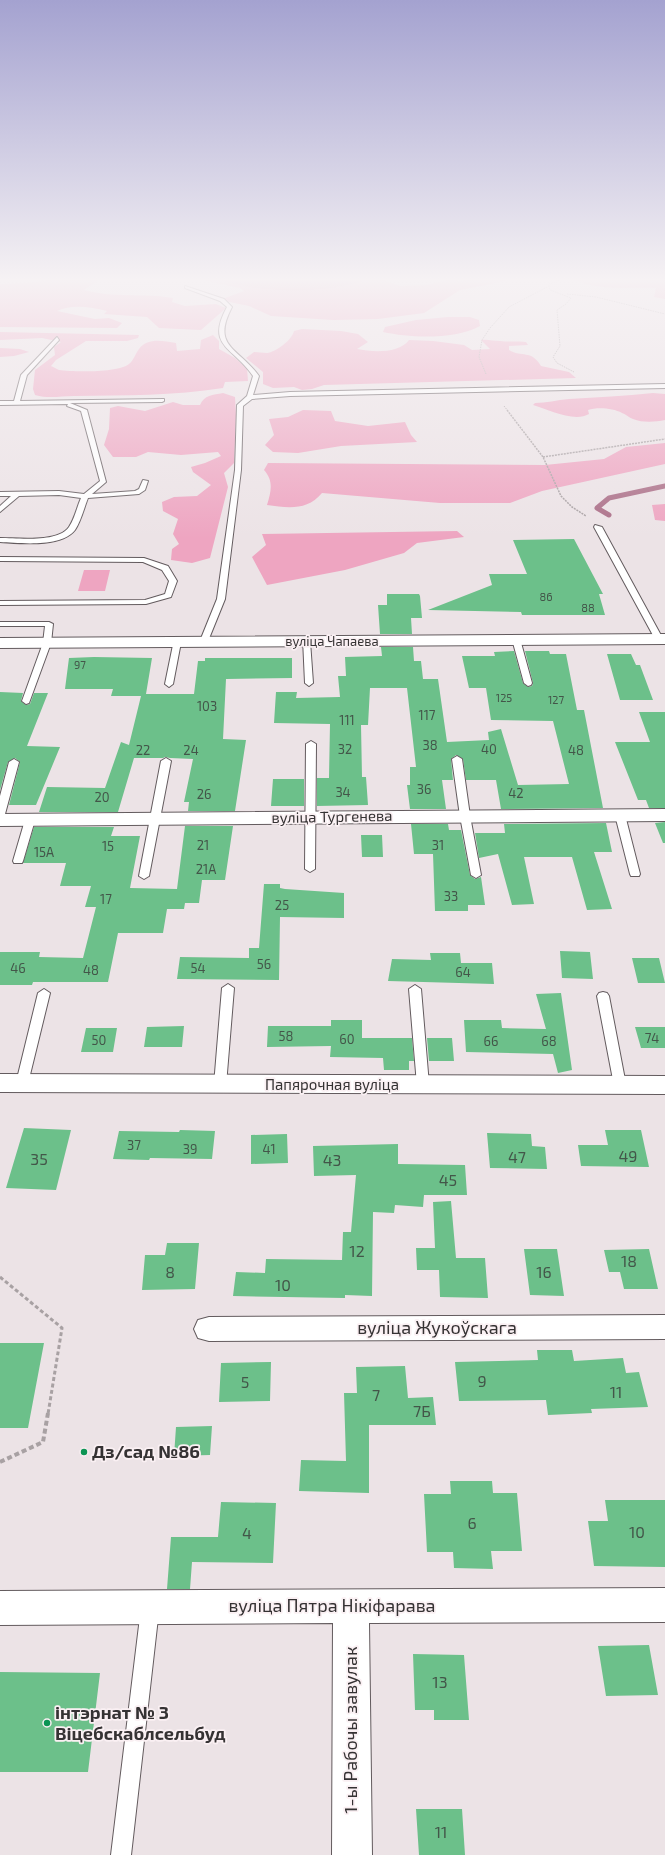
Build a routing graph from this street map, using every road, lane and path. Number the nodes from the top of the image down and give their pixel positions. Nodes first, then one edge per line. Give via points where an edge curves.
1 (33, 365) edge
2 (249, 365) edge
3 (560, 365) edge
4 (665, 386) edge
5 (582, 388) junction
6 (250, 397) junction
7 (162, 400) dead end
8 (52, 402) junction
9 (0, 403) edge
10 (16, 403) junction
11 (665, 439) edge
12 (543, 457) dead end
13 (145, 481) dead end
14 (0, 494) edge
15 (17, 494) junction
16 (85, 496) junction
17 (561, 496) dead end
18 (0, 510) edge
19 (587, 516) dead end
20 (598, 527) dead end
21 (0, 540) edge
22 (0, 559) edge
23 (0, 603) edge
24 (0, 624) edge
25 (516, 639) junction
26 (204, 641) junction
27 (306, 641) junction
28 (177, 642) junction
29 (0, 643) edge
30 (47, 643) junction
31 (663, 643) edge
32 (309, 683) dead end
33 (528, 683) dead end
34 (169, 684) dead end
35 (26, 701) dead end
36 (311, 744) dead end
37 (457, 759) dead end
38 (166, 761) dead end
39 (14, 762) dead end
40 (0, 814) edge
41 (620, 815) junction
42 (665, 815) edge
43 (465, 816) junction
44 (310, 818) junction
45 (156, 819) junction
46 (0, 820) edge
47 (30, 820) junction
48 (18, 862) dead end
49 (310, 869) dead end
50 (635, 874) dead end
51 (476, 875) dead end
52 (144, 876) dead end
53 (228, 988) dead end
54 (415, 989) dead end
55 (44, 993) dead end
56 (603, 996) dead end
57 (11, 1083) edge
58 (220, 1085) junction
59 (620, 1085) junction
60 (665, 1085) edge
61 (423, 1086) junction
62 (0, 1277) edge
63 (665, 1327) edge
64 (209, 1329) dead end
65 (0, 1462) edge
66 (665, 1605) edge
67 (351, 1606) junction
68 (150, 1607) junction
69 (0, 1608) edge
70 (120, 1855) edge
71 (352, 1855) edge

1 - 10 lane via 24,375
2 - 6 lane via 256,376
3 - 5 path via 577,373 586,383
4 - 5 lane
5 - 6 lane
6 - 26 lane via 240,405 238,470 221,600
7 - 8 lane
8 - 10 lane
8 - 16 lane via 84,410 103,482
9 - 10 lane
11 - 12 path
13 - 16 lane via 142,490 137,493
14 - 15 lane
15 - 16 lane via 59,493
15 - 18 lane
16 - 21 lane via 71,529 58,538
17 - 19 path via 572,507
20 - 31 lane
22 - 23 lane via 144,560 166,568 173,581 168,595 146,602
24 - 30 lane via 49,624
25 - 27 street, вуліца Чапаева
25 - 31 street, вуліца Чапаева
25 - 33 lane
26 - 27 street, вуліца Чапаева
26 - 28 street, вуліца Чапаева
27 - 32 lane
28 - 30 street, вуліца Чапаева
28 - 34 lane
29 - 30 street, вуліца Чапаева
30 - 35 lane
36 - 44 lane
37 - 43 lane
38 - 45 lane
39 - 40 lane
41 - 42 street, вуліца Тургенева
41 - 43 street, вуліца Тургенева
41 - 50 lane
43 - 44 street, вуліца Тургенева
43 - 51 lane
44 - 45 street, вуліца Тургенева
44 - 49 lane
45 - 47 street, вуліца Тургенева
45 - 52 lane
46 - 47 street, вуліца Тургенева
47 - 48 lane
53 - 58 lane
54 - 61 lane
55 - 57 lane
56 - 59 lane
57 - 58 street, Папярочная вуліца
58 - 61 street, Папярочная вуліца
59 - 60 street, Папярочная вуліца
59 - 61 street, Папярочная вуліца
62 - 65 path via 62,1328 43,1442
63 - 64 street, вуліца Жукоўскага
66 - 67 street, вуліца Пятра Нікіфарава
67 - 68 street, вуліца Пятра Нікіфарава
67 - 71 street, 1-ы Рабочы завулак
68 - 69 street, вуліца Пятра Нікіфарава
68 - 70 lane

